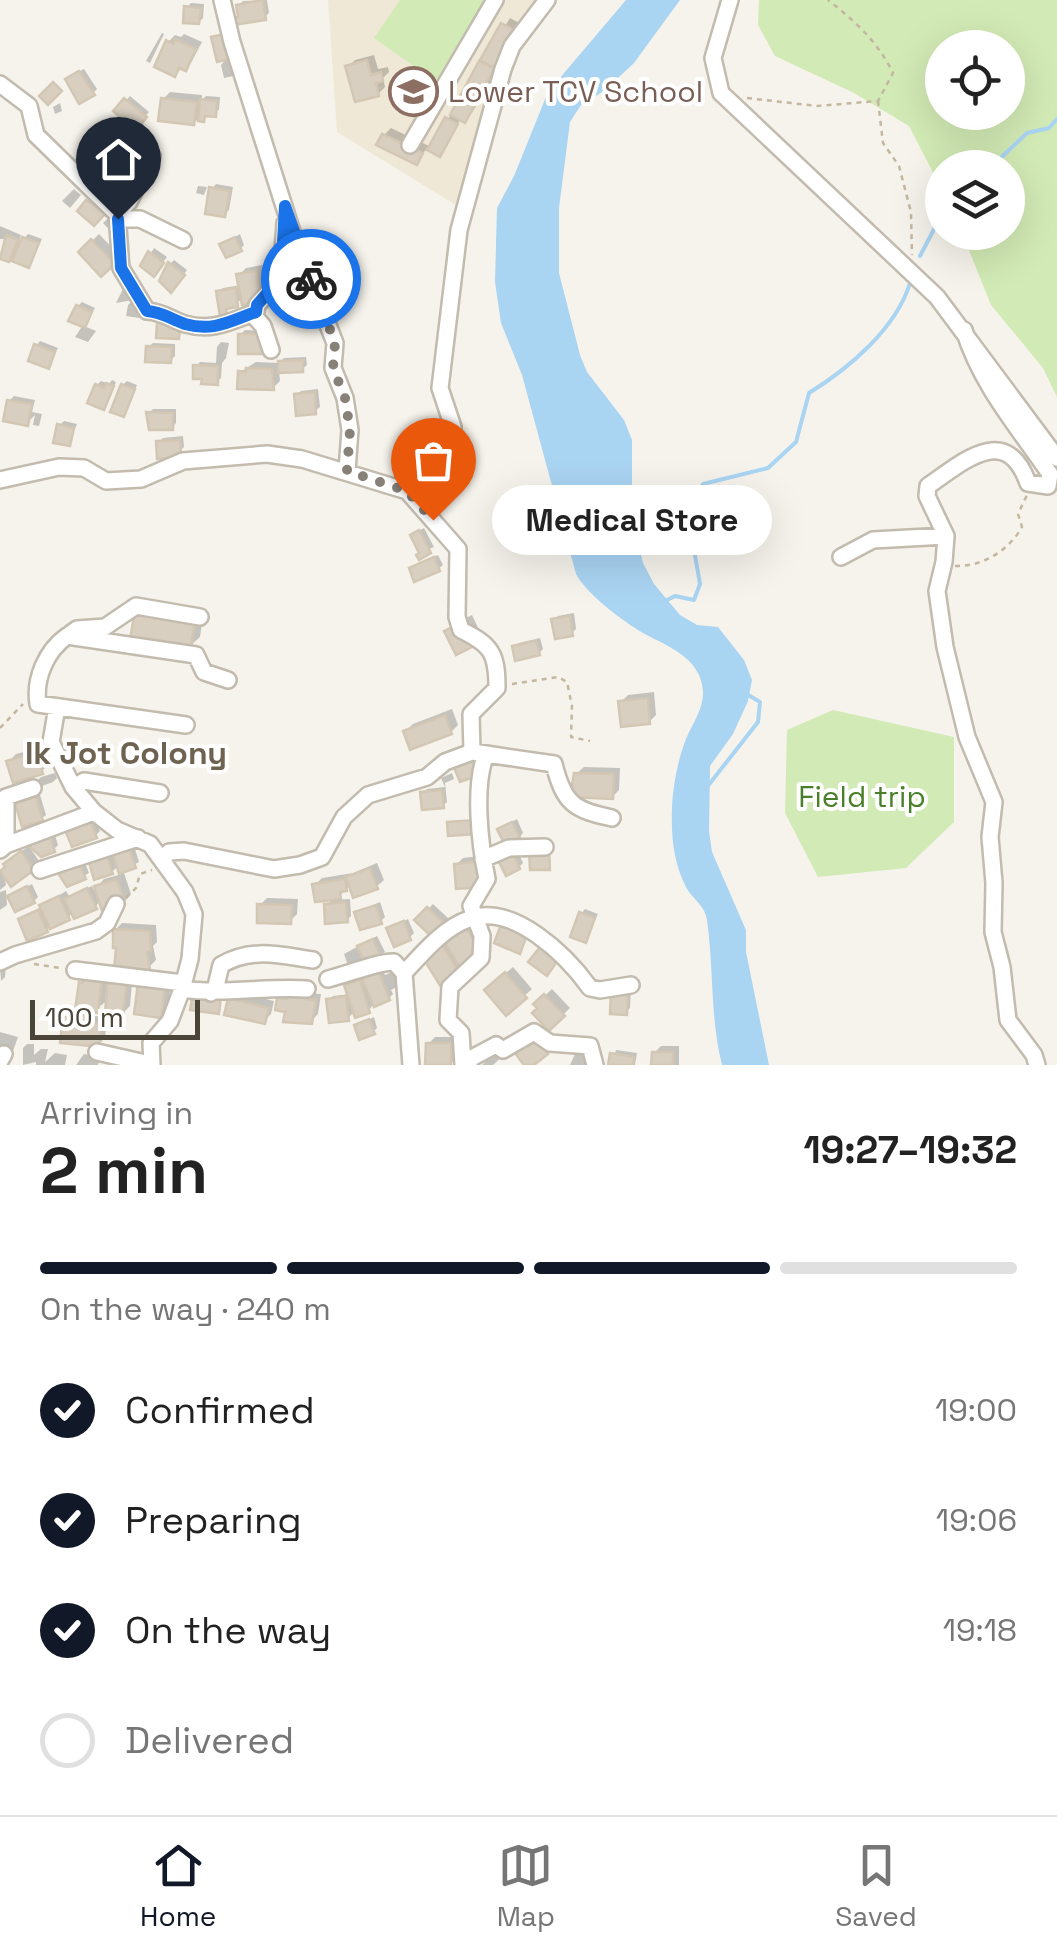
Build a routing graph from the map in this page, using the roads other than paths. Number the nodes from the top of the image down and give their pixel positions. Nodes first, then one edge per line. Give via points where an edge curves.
1 (222, 0) edge
2 (496, 0) edge
3 (547, 0) edge
4 (730, 0) edge
5 (0, 84) edge
6 (410, 144) dead end
7 (152, 156) dead end
8 (285, 206) junction
9 (118, 216) junction
10 (183, 240) dead end
11 (256, 312) junction
12 (964, 330) junction
13 (271, 350) dead end
14 (1037, 433) junction
15 (1057, 441) edge
16 (1057, 458) edge
17 (347, 471) junction
18 (0, 480) edge
19 (407, 491) junction
20 (946, 536) junction
21 (841, 557) dead end
22 (200, 616) dead end
23 (67, 636) junction
24 (228, 680) dead end
25 (57, 707) junction
26 (186, 725) dead end
27 (479, 753) junction
28 (74, 787) junction
29 (33, 788) dead end
30 (160, 794) dead end
31 (94, 812) junction
32 (612, 818) dead end
33 (138, 838) junction
34 (545, 847) dead end
35 (3, 848) edge
36 (163, 859) junction
37 (482, 859) junction
38 (40, 870) dead end
39 (116, 904) road end
40 (474, 917) junction
41 (313, 960) dead end
42 (1, 962) edge
43 (75, 970) road end
44 (404, 973) junction
45 (328, 980) dead end
46 (631, 985) dead end
47 (182, 986) junction
48 (307, 990) dead end
49 (211, 994) junction
50 (96, 1052) dead end
51 (151, 1064) edge
52 (466, 1064) edge
53 (411, 1065) edge
54 (595, 1065) edge
55 (1037, 1065) edge

1 - 8 street
2 - 6 street
3 - 19 street via 502,70 460,230 440,388 453,427 450,451
4 - 12 street via 713,58 721,93 916,276
5 - 9 street via 29,106 36,135
7 - 9 street
8 - 11 street via 281,278
8 - 17 street via 335,343 333,368 350,430
9 - 10 street
9 - 11 street via 121,268 147,311 190,325 227,326
11 - 13 street
12 - 14 street
12 - 20 street via 973,360 1050,474 1048,486 1028,483 1011,455 978,452 928,486
14 - 15 street
14 - 16 street
17 - 18 street via 267,454 183,461 141,479 106,481 84,468 59,466
17 - 19 street
19 - 27 street via 458,549 461,630 485,642 497,664 497,688 471,714
20 - 21 street via 874,540
20 - 55 street via 937,591 944,647 967,737 994,802 993,932 1008,1020
22 - 23 street via 136,606 105,627
23 - 24 street via 196,656 204,672
23 - 25 street via 40,670 38,704
25 - 26 street
25 - 28 street via 50,742
27 - 32 street via 554,764 580,812
27 - 36 street via 368,795 344,817 322,857 300,865 274,869 184,851
27 - 37 street
28 - 30 street via 84,781
28 - 31 street
29 - 35 street via 6,797
31 - 33 street
31 - 35 street
33 - 36 street
33 - 38 street
34 - 37 street via 509,848
36 - 47 street via 194,914
37 - 40 street via 486,879 471,906
39 - 42 street via 96,931
40 - 44 street
40 - 46 street via 503,917 536,934 590,988
40 - 52 street via 482,936 480,958 450,987 448,1020 461,1033
41 - 49 street via 255,951 237,955 220,964
43 - 47 street
44 - 45 street via 386,962
44 - 53 street
47 - 49 street
47 - 51 street via 170,1021 151,1044
48 - 49 street via 274,986
50 - 51 street
52 - 54 street via 534,1032 550,1043 590,1046

